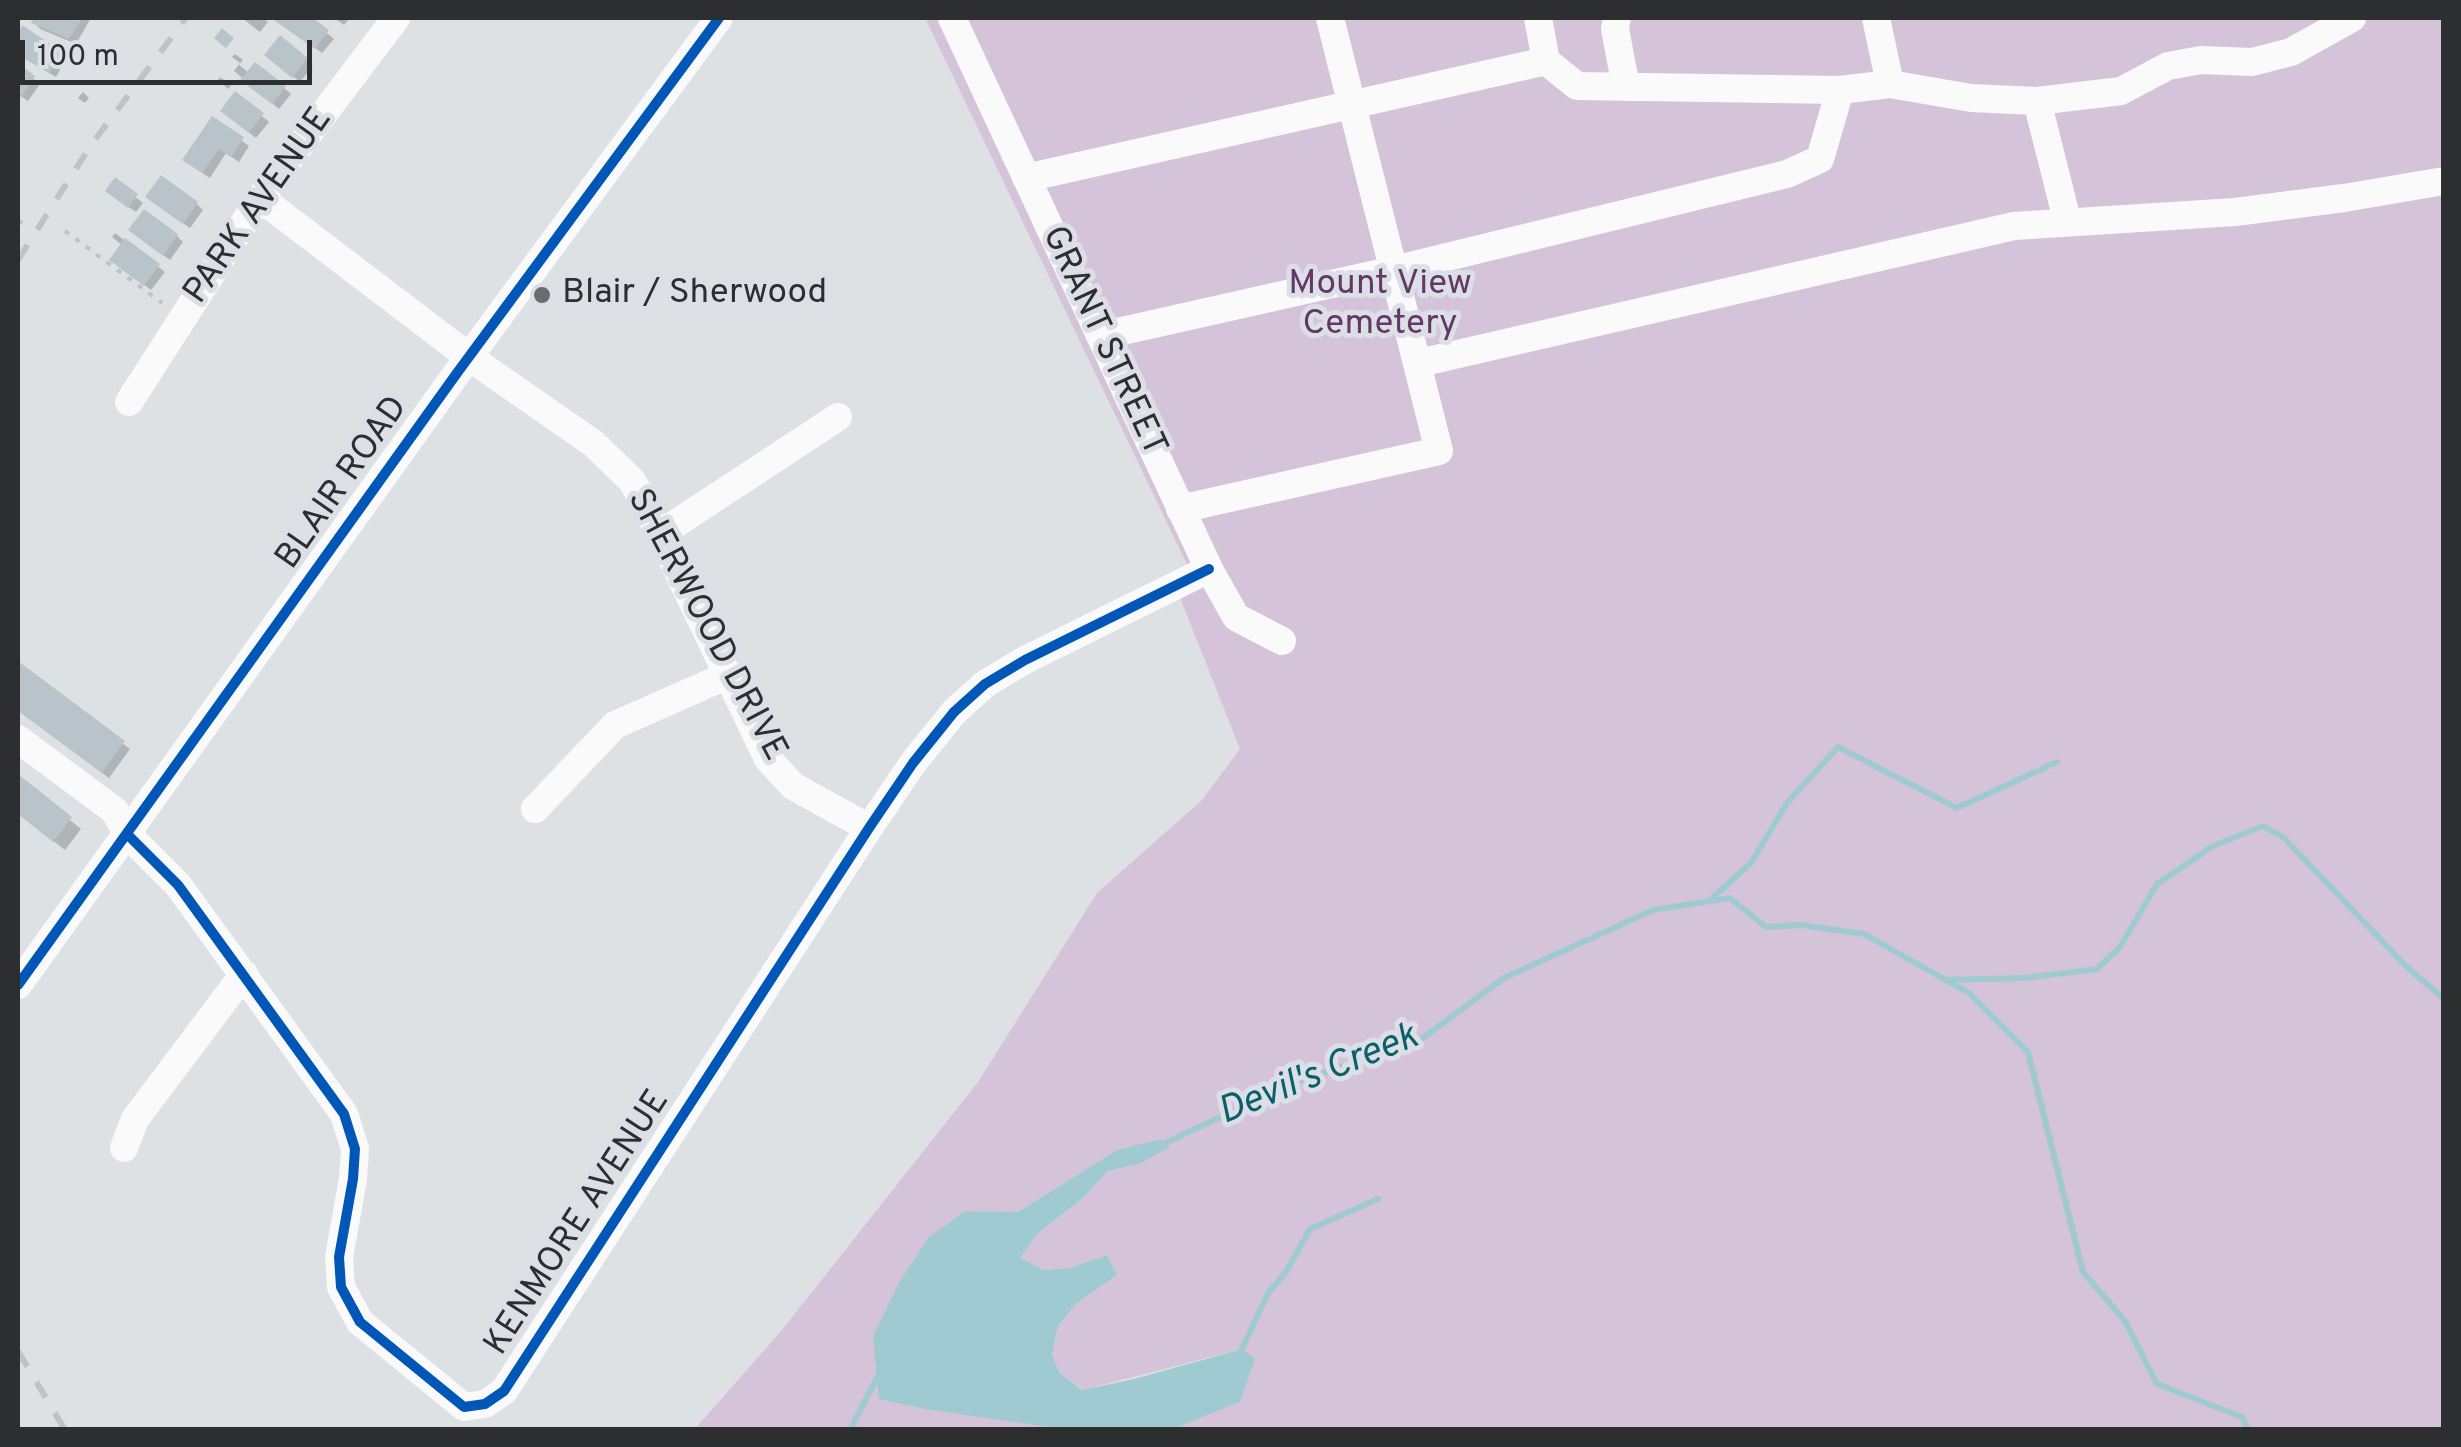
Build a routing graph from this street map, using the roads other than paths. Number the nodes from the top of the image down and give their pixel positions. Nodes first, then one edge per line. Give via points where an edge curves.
1 (396, 18) edge
2 (719, 18) edge
3 (952, 18) edge
4 (1330, 18) edge
5 (1538, 18) edge
6 (1616, 18) edge
7 (1876, 18) edge
8 (2352, 18) edge
9 (1546, 60) junction
10 (1890, 84) junction
11 (1626, 87) junction
12 (1840, 90) junction
13 (2037, 101) junction
14 (1350, 102) junction
15 (1026, 178) junction
16 (2444, 181) edge
17 (260, 198) junction
18 (2066, 220) junction
19 (1394, 270) junction
20 (1100, 336) junction
21 (469, 356) junction
22 (1419, 363) junction
23 (130, 402) dead end
24 (838, 417) dead end
25 (1180, 509) junction
26 (660, 534) junction
27 (1210, 568) junction
28 (1282, 641) dead end
29 (728, 675) junction
30 (18, 739) edge
31 (535, 809) dead end
32 (868, 828) junction
33 (128, 834) junction
34 (244, 974) junction
35 (18, 985) edge
36 (124, 1148) dead end

1 - 17 street, PARK AVENUE
2 - 21 street, BLAIR ROAD
3 - 15 street, GRANT STREET
4 - 14 street
5 - 9 street
6 - 11 street
7 - 10 street
8 - 13 street via 2290,52 2252,62 2168,66 2121,91
9 - 11 street via 1577,86
9 - 14 street
10 - 12 street
10 - 13 street
11 - 12 street
12 - 19 street via 1820,159 1787,174
13 - 18 street
14 - 15 street
14 - 19 street
15 - 20 street, GRANT STREET
16 - 18 street via 2235,212
17 - 21 street, SHERWOOD DRIVE
17 - 23 street, PARK AVENUE
18 - 22 street via 1932,243
19 - 20 street
19 - 22 street
20 - 25 street, GRANT STREET
21 - 26 street, SHERWOOD DRIVE via 594,444 632,481
21 - 33 street, BLAIR ROAD
22 - 25 street via 1439,451
24 - 26 street
25 - 27 street, GRANT STREET
26 - 29 street, SHERWOOD DRIVE
27 - 28 street, GRANT STREET via 1236,617
27 - 32 street, KENMORE AVENUE via 985,684 954,712
29 - 31 street via 616,726
29 - 32 street, SHERWOOD DRIVE via 768,759 794,786
30 - 33 street, KENMORE AVENUE via 116,811
32 - 34 street, KENMORE AVENUE via 504,1391 485,1404 464,1407 360,1322 341,1287 338,1257 354,1179 355,1150 344,1114
33 - 34 street, KENMORE AVENUE via 178,885
33 - 35 street, BLAIR ROAD
34 - 36 street via 135,1118

